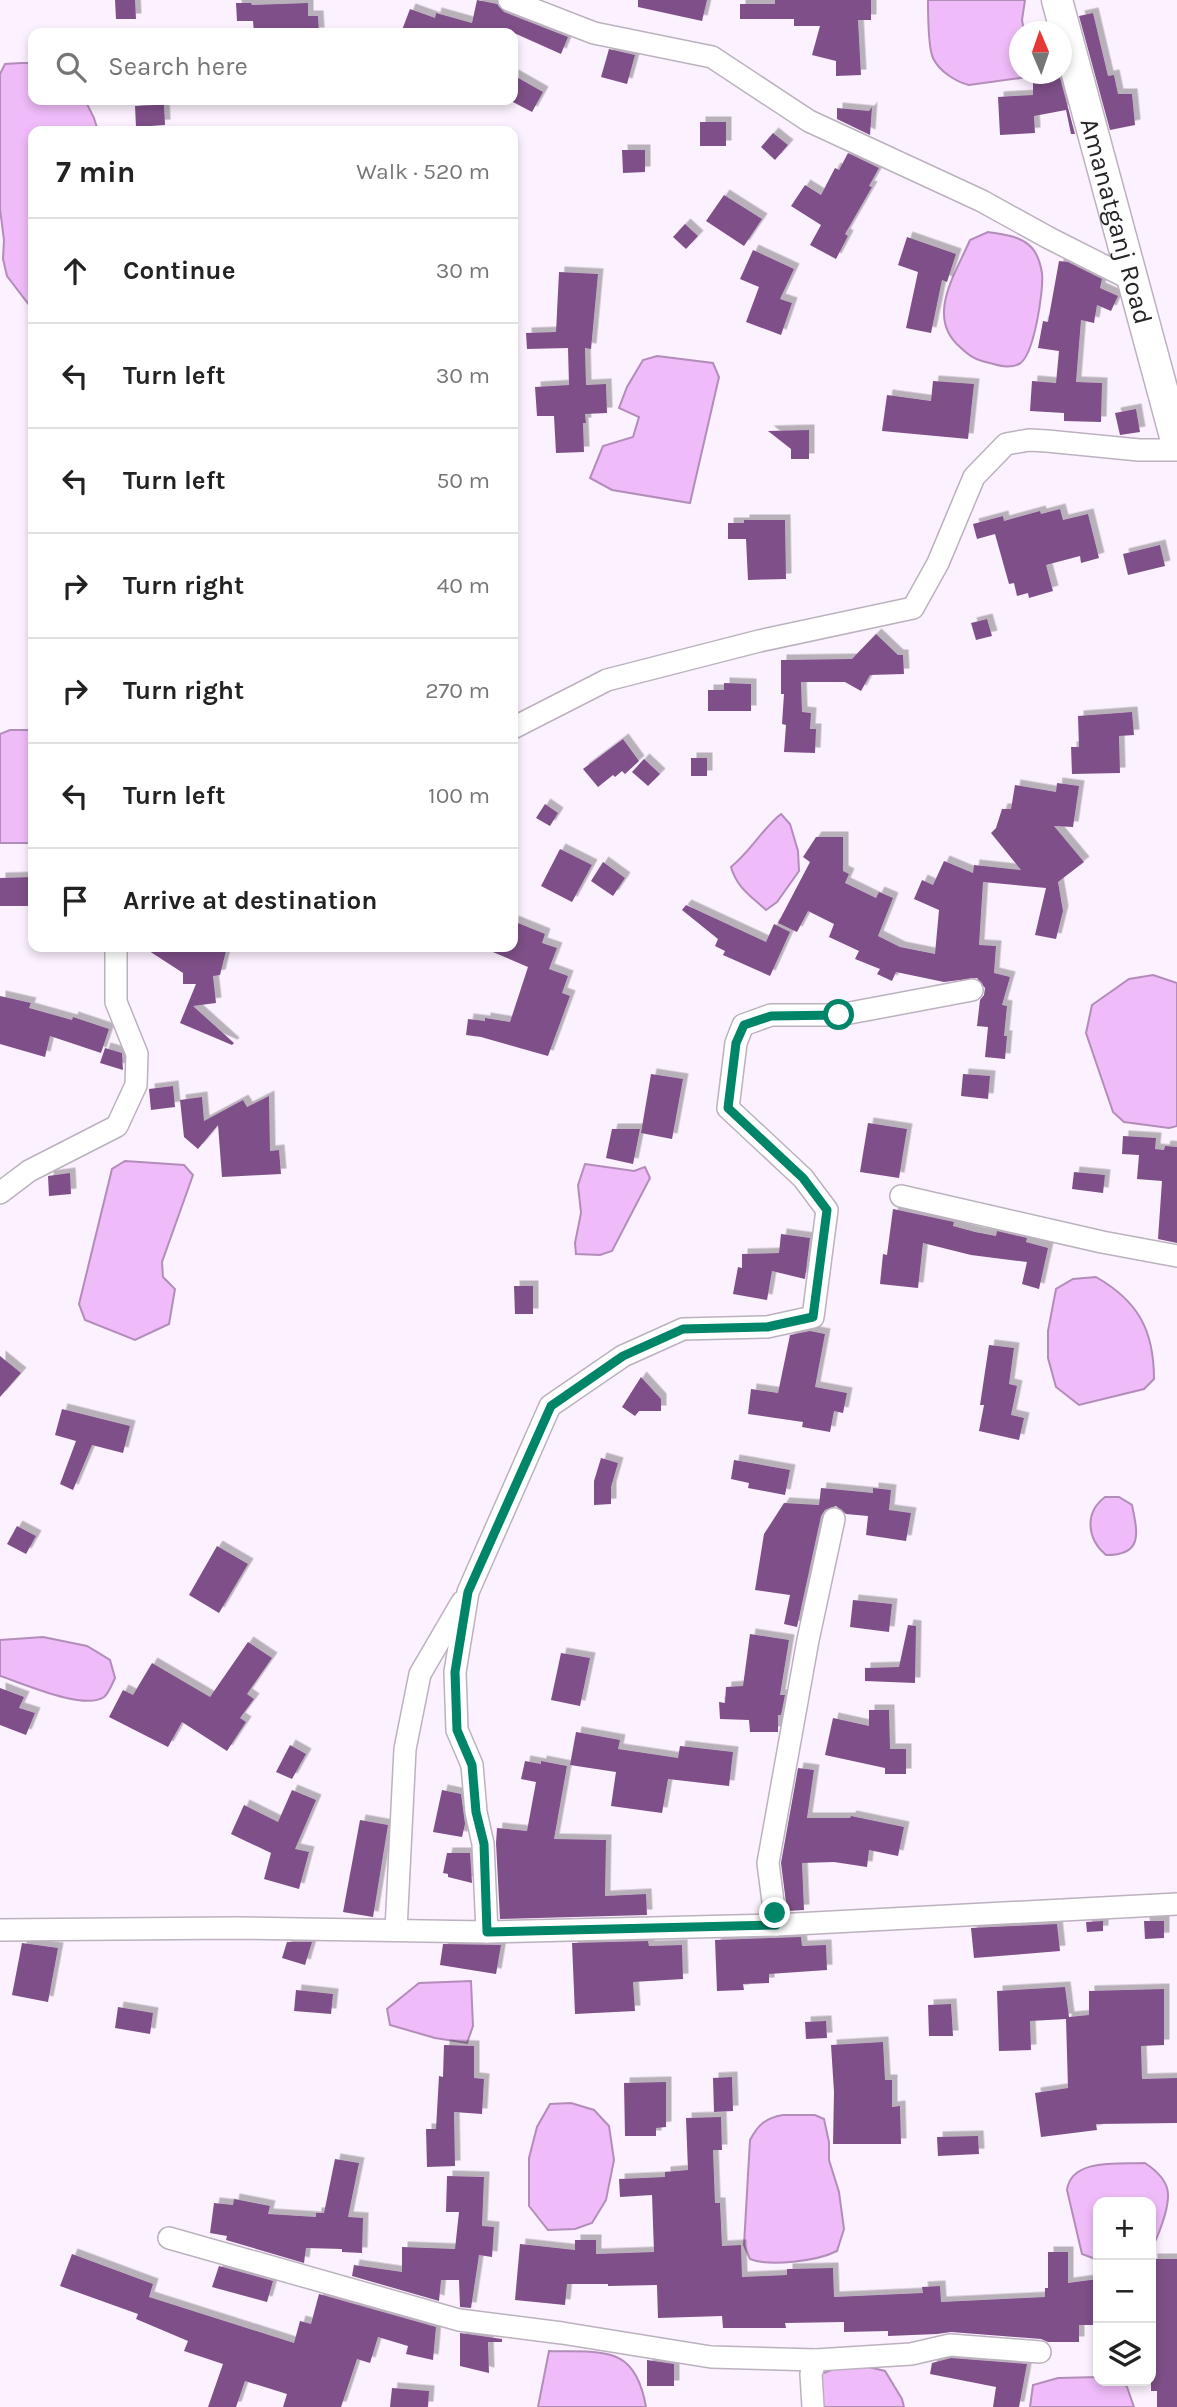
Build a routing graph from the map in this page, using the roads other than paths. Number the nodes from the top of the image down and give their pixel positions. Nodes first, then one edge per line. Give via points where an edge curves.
1 (509, 0) edge
2 (1057, 0) edge
3 (1132, 280) junction
4 (1169, 386) edge
5 (1177, 444) edge
6 (1177, 450) edge
7 (518, 725) edge
8 (116, 952) edge
9 (972, 990) dead end
10 (0, 1193) edge
11 (901, 1196) dead end
12 (1177, 1256) edge
13 (834, 1519) dead end
14 (468, 1592) junction
15 (1177, 1904) edge
16 (776, 1925) junction
17 (0, 1930) edge
18 (396, 1930) junction
19 (487, 1932) junction
20 (169, 2238) dead end
21 (1040, 2352) dead end
22 (816, 2360) junction
23 (813, 2407) edge

1 - 3 street via 594,33 712,57 809,121 982,201
2 - 3 main road, Amanatganj Road
3 - 4 main road, Amanatganj Road
4 - 5 main road, Amanatganj Road
6 - 7 street via 1029,440 1006,444 974,477 914,608 607,680
8 - 10 street via 116,1002 137,1054 136,1085 117,1126 29,1171
9 - 14 street via 839,1015 771,1016 744,1025 736,1043 728,1108 803,1178 827,1210 813,1317 767,1327 683,1329 623,1356 551,1406
11 - 12 street
13 - 16 street via 768,1863
14 - 18 street via 420,1674 405,1749
14 - 19 street via 455,1672 457,1730 472,1765 484,1844
15 - 16 street
16 - 19 street
17 - 18 street
18 - 19 street
20 - 22 street via 459,2320 710,2357
21 - 22 street via 950,2345 911,2354
22 - 23 street via 811,2374

